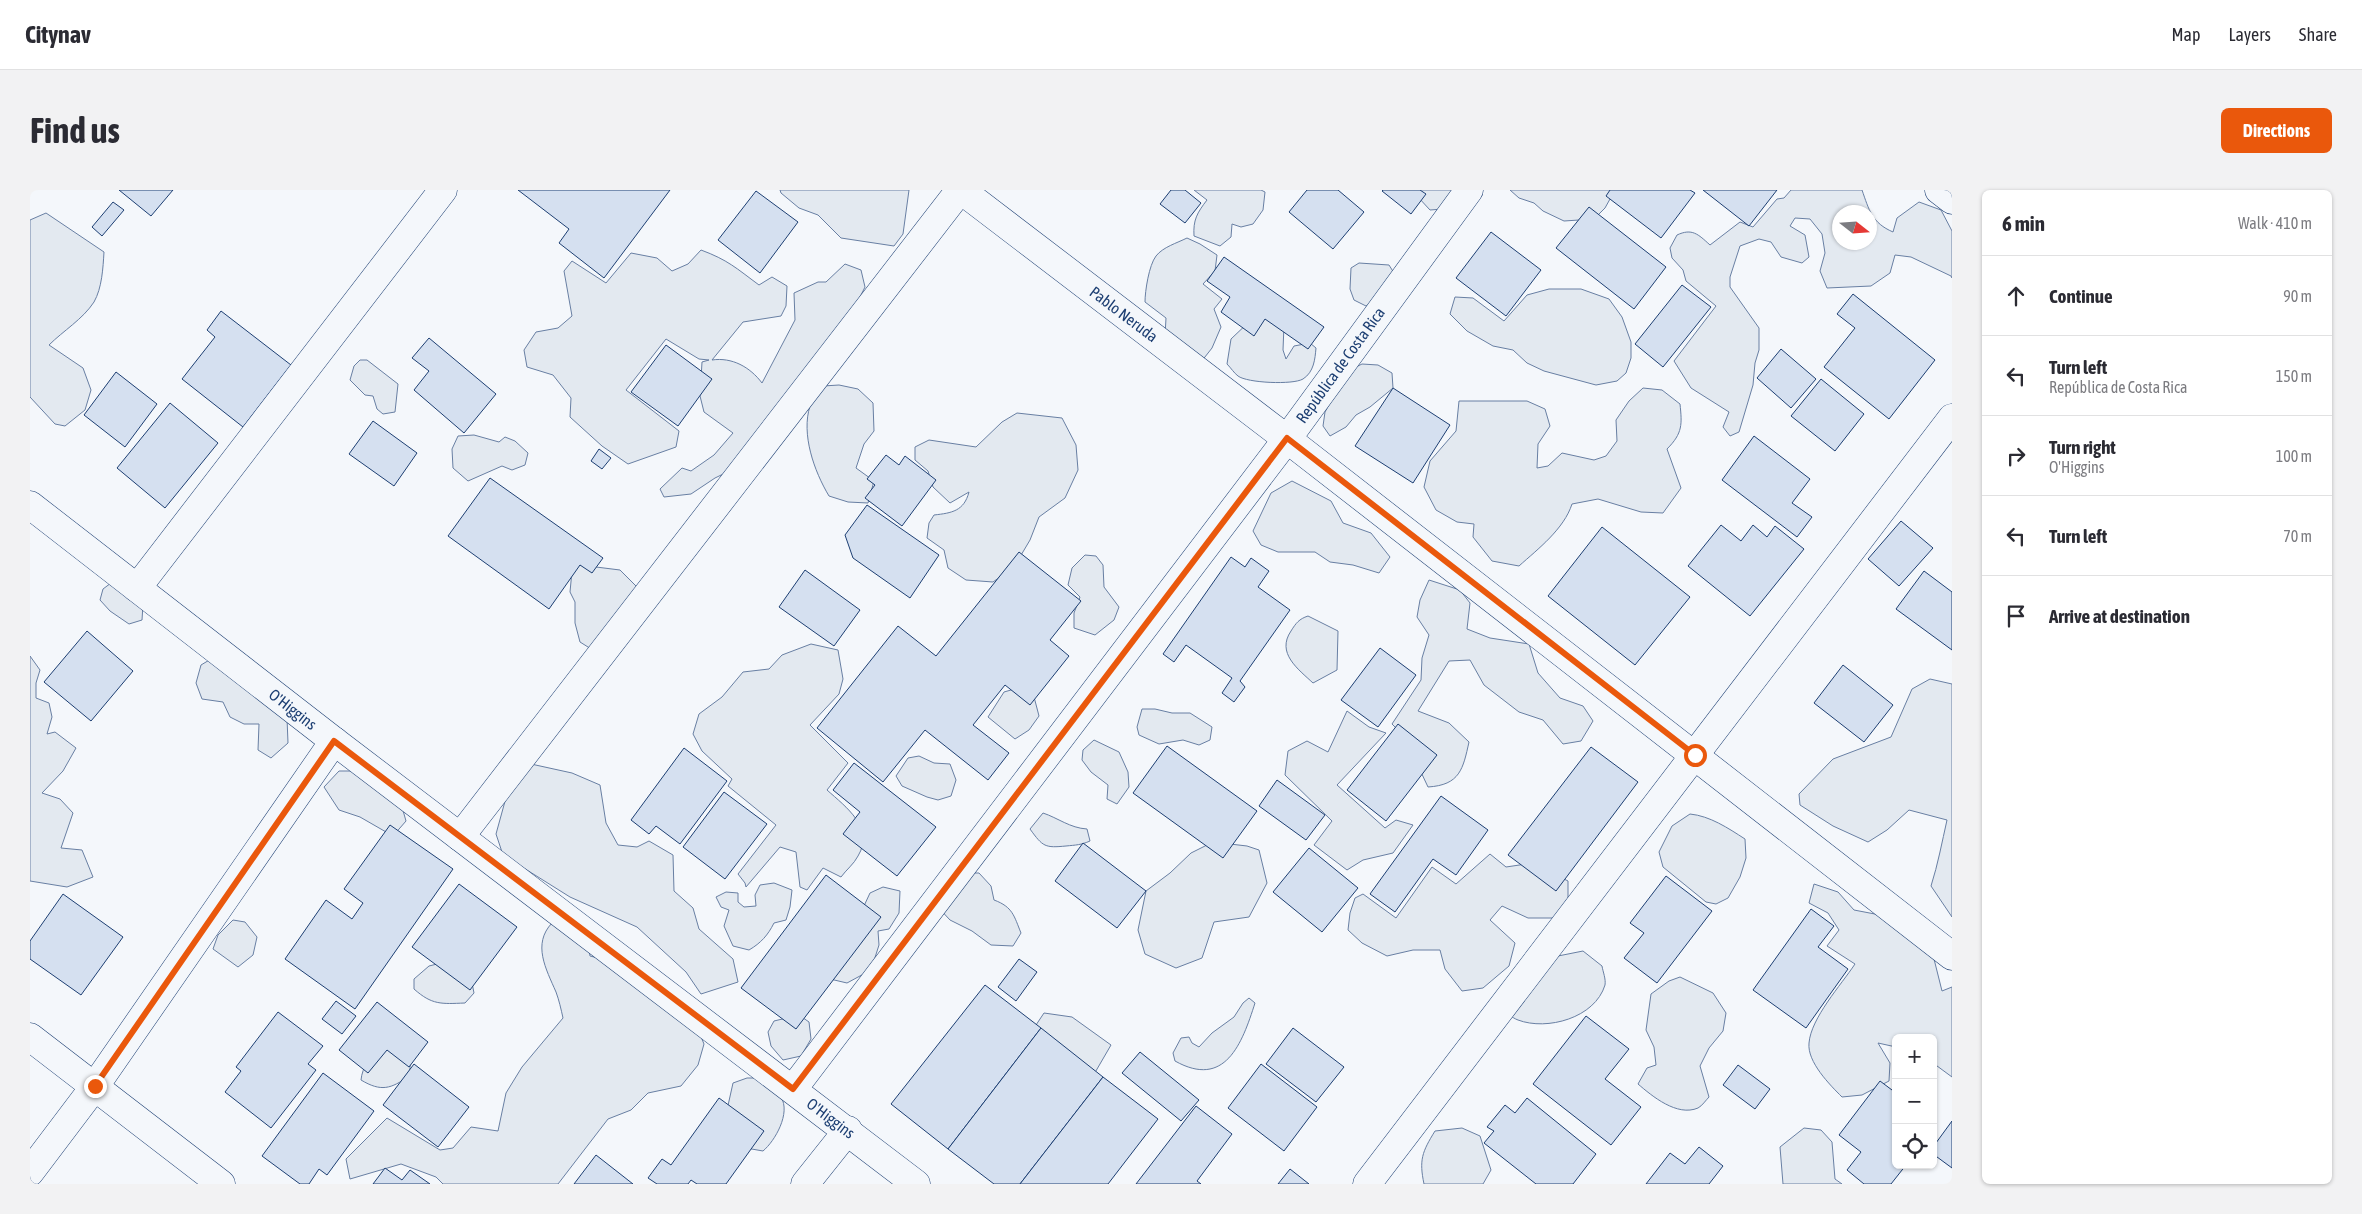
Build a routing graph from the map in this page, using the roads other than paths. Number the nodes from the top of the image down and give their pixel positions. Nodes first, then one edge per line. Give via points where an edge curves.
1 (443, 190) edge
2 (960, 190) edge
3 (1469, 190) edge
4 (1939, 190) edge
5 (1952, 200) edge
6 (1952, 418) edge
7 (1287, 438) junction
8 (30, 505) edge
9 (137, 588) junction
10 (334, 741) junction
11 (1695, 755) junction
12 (460, 837) junction
13 (1952, 956) edge
14 (30, 1037) edge
15 (95, 1086) junction
16 (793, 1089) junction
17 (848, 1130) junction
18 (30, 1172) edge
19 (221, 1184) edge
20 (806, 1184) edge
21 (916, 1184) edge
22 (1367, 1184) edge

1 - 9 street
2 - 7 street, Pablo Neruda
2 - 12 street
3 - 7 street, República de Costa Rica
4 - 5 street
6 - 11 street
7 - 11 street, Pablo Neruda
7 - 16 street, República de Costa Rica
8 - 9 street, O'Higgins
9 - 10 street, O'Higgins
10 - 12 street, O'Higgins
10 - 15 street
11 - 13 street, Pablo Neruda
11 - 22 street
12 - 16 street, O'Higgins
14 - 15 street
15 - 18 street
15 - 19 street
16 - 17 street, O'Higgins
17 - 20 street
17 - 21 street, O'Higgins

